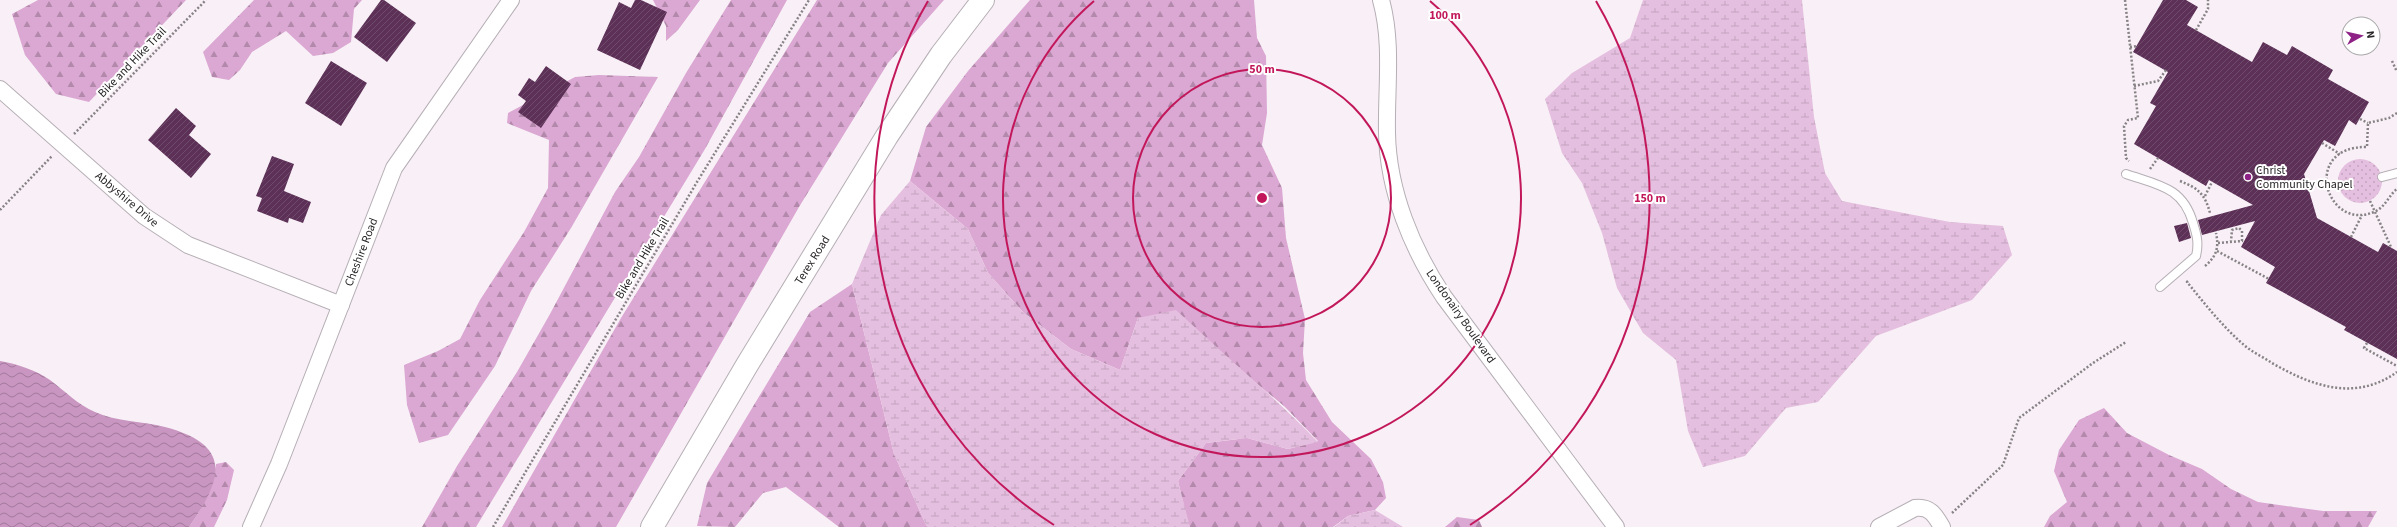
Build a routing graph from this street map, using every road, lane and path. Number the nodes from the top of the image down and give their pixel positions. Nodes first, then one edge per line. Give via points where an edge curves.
1 (206, 0) edge
2 (511, 0) edge
3 (809, 0) edge
4 (983, 0) edge
5 (1381, 0) edge
6 (2125, 0) edge
7 (2208, 0) edge
8 (2196, 30) dead end
9 (2137, 46) dead end
10 (2130, 47) junction
11 (2392, 61) dead end
12 (2166, 70) dead end
13 (2397, 72) edge
14 (2134, 86) junction
15 (0, 89) edge
16 (2397, 113) edge
17 (2360, 119) dead end
18 (2368, 123) junction
19 (71, 137) dead end
20 (2322, 143) dead end
21 (56, 152) dead end
22 (2340, 154) junction
23 (2133, 162) dead end
24 (2145, 167) dead end
25 (2157, 172) dead end
26 (2397, 173) edge
27 (2126, 174) dead end
28 (2382, 177) dead end
29 (2176, 179) dead end
30 (2212, 182) dead end
31 (2397, 189) edge
32 (2205, 197) junction
33 (2370, 201) dead end
34 (0, 210) edge
35 (2374, 211) junction
36 (2210, 213) dead end
37 (2362, 215) junction
38 (2216, 233) dead end
39 (2351, 237) dead end
40 (2231, 241) junction
41 (2218, 243) junction
42 (2391, 247) dead end
43 (2217, 251) junction
44 (2203, 268) dead end
45 (2192, 277) dead end
46 (2269, 279) dead end
47 (2160, 287) dead end
48 (340, 305) junction
49 (2126, 342) dead end
50 (2367, 343) dead end
51 (2397, 366) edge
52 (2397, 372) edge
53 (1940, 524) edge
54 (252, 527) edge
55 (493, 527) edge
56 (652, 527) edge
57 (1616, 527) edge
58 (1879, 527) edge

1 - 19 path, Bike and Hike Trail
2 - 48 street, Cheshire Road via 394,168
3 - 55 path, Bike and Hike Trail via 697,182
4 - 56 main road, Terex Road via 941,55 887,136 747,364
5 - 57 street, Londonairy Boulevard via 1388,43 1388,152 1395,190 1410,235 1444,297
6 - 10 path
7 - 8 path via 2208,9
9 - 10 path
10 - 14 path
11 - 13 path
12 - 14 path via 2158,81
14 - 23 path via 2138,118 2128,120 2124,126 2126,158
15 - 48 street, Abbyshire Drive via 144,216 188,245
16 - 18 path via 2389,118
17 - 18 path
18 - 22 path via 2367,147 2347,150
20 - 22 path
21 - 34 path
22 - 37 path via 2332,161 2326,172 2330,197 2349,214
24 - 25 path
26 - 28 lane
27 - 47 lane via 2180,196 2187,204 2198,238 2196,256
29 - 32 path via 2195,187
30 - 32 path
31 - 35 path via 2386,203
32 - 36 path
33 - 35 path
35 - 37 path
35 - 42 path
37 - 39 path
38 - 41 path
40 - 40 path via 2242,241 2242,231 2239,228 2232,230
40 - 41 path
41 - 43 path
43 - 44 path
43 - 46 path
45 - 52 path via 2187,282 2224,328 2245,347 2314,384 2355,388 2377,383
48 - 54 street, Cheshire Road
49 - 53 path via 2019,418 2003,465
50 - 51 path via 2364,348
53 - 58 street via 1928,509 1915,508

